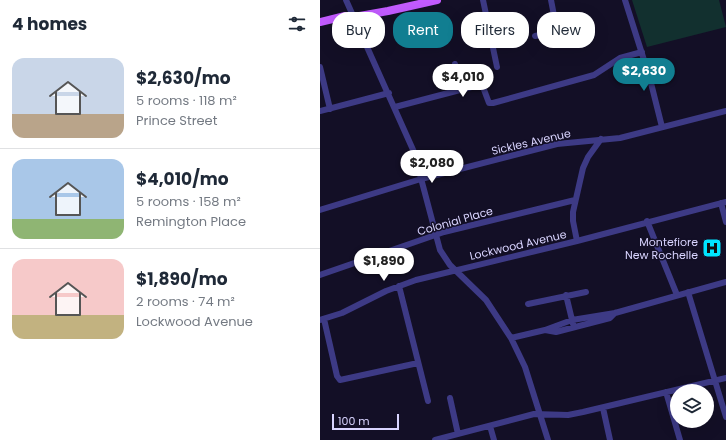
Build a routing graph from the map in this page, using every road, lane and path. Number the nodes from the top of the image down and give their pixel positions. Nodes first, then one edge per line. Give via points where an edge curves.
1 (346, 0) edge
2 (437, 0) edge
3 (483, 0) edge
4 (551, 0) edge
5 (625, 0) edge
6 (352, 12) edge
7 (378, 12) edge
8 (553, 12) edge
9 (332, 19) edge
10 (320, 22) edge
11 (368, 48) edge
12 (642, 52) junction
13 (455, 64) dead end
14 (320, 67) edge
15 (497, 67) dead end
16 (462, 88) junction
17 (389, 93) junction
18 (395, 107) junction
19 (330, 109) junction
20 (320, 111) edge
21 (726, 111) edge
22 (662, 127) junction
23 (601, 140) junction
24 (421, 179) junction
25 (575, 200) junction
26 (724, 202) edge
27 (320, 210) edge
28 (647, 221) junction
29 (726, 222) edge
30 (435, 235) junction
31 (577, 241) junction
32 (455, 270) junction
33 (320, 275) edge
34 (726, 282) edge
35 (399, 286) junction
36 (586, 292) dead end
37 (688, 292) junction
38 (566, 295) junction
39 (677, 295) junction
40 (528, 304) dead end
41 (615, 313) junction
42 (322, 320) edge
43 (572, 320) junction
44 (574, 327) junction
45 (545, 330) junction
46 (511, 338) junction
47 (418, 363) junction
48 (726, 378) edge
49 (715, 380) junction
50 (666, 392) junction
51 (450, 398) dead end
52 (428, 401) dead end
53 (603, 408) junction
54 (540, 415) junction
55 (726, 417) edge
56 (490, 426) junction
57 (458, 434) junction
58 (436, 440) edge
59 (494, 440) edge
60 (548, 440) edge
61 (610, 440) edge
62 (680, 440) edge

1 - 6 street
2 - 7 main road
3 - 15 street
4 - 8 street
5 - 12 street
9 - 10 main road
11 - 17 street
12 - 16 street via 620,58 594,75 493,103 489,103 480,85
12 - 22 street
13 - 16 street
14 - 19 street
16 - 18 street
17 - 18 street
17 - 19 street
18 - 24 street via 414,152
19 - 20 street
21 - 22 street, Sickles Avenue
22 - 23 street, Sickles Avenue via 620,138
23 - 24 street, Sickles Avenue via 557,144
23 - 25 street via 584,162
24 - 27 street, Sickles Avenue
24 - 30 street
25 - 30 street, Colonial Place
25 - 31 street via 573,221
26 - 28 street, Lockwood Avenue
26 - 29 street
28 - 31 street, Lockwood Avenue
28 - 39 street
30 - 32 street via 443,254
30 - 33 street, Colonial Place
31 - 32 street, Lockwood Avenue
32 - 35 street, Lockwood Avenue
32 - 46 street via 486,300
34 - 37 street
35 - 42 street, Lockwood Avenue
35 - 47 street
36 - 38 street
37 - 39 street
37 - 49 street
38 - 40 street
38 - 43 street
39 - 41 street
41 - 43 street
41 - 44 street via 610,318
42 - 47 street via 340,380
43 - 44 street
43 - 45 street
44 - 45 street via 556,332
45 - 46 street
46 - 54 street via 525,367
47 - 52 street
48 - 49 street
49 - 50 street
49 - 55 street
50 - 53 street
50 - 62 street
51 - 57 street
53 - 54 street via 568,415
53 - 61 street
54 - 56 street via 534,414
54 - 60 street
56 - 57 street
56 - 59 street
57 - 58 street

